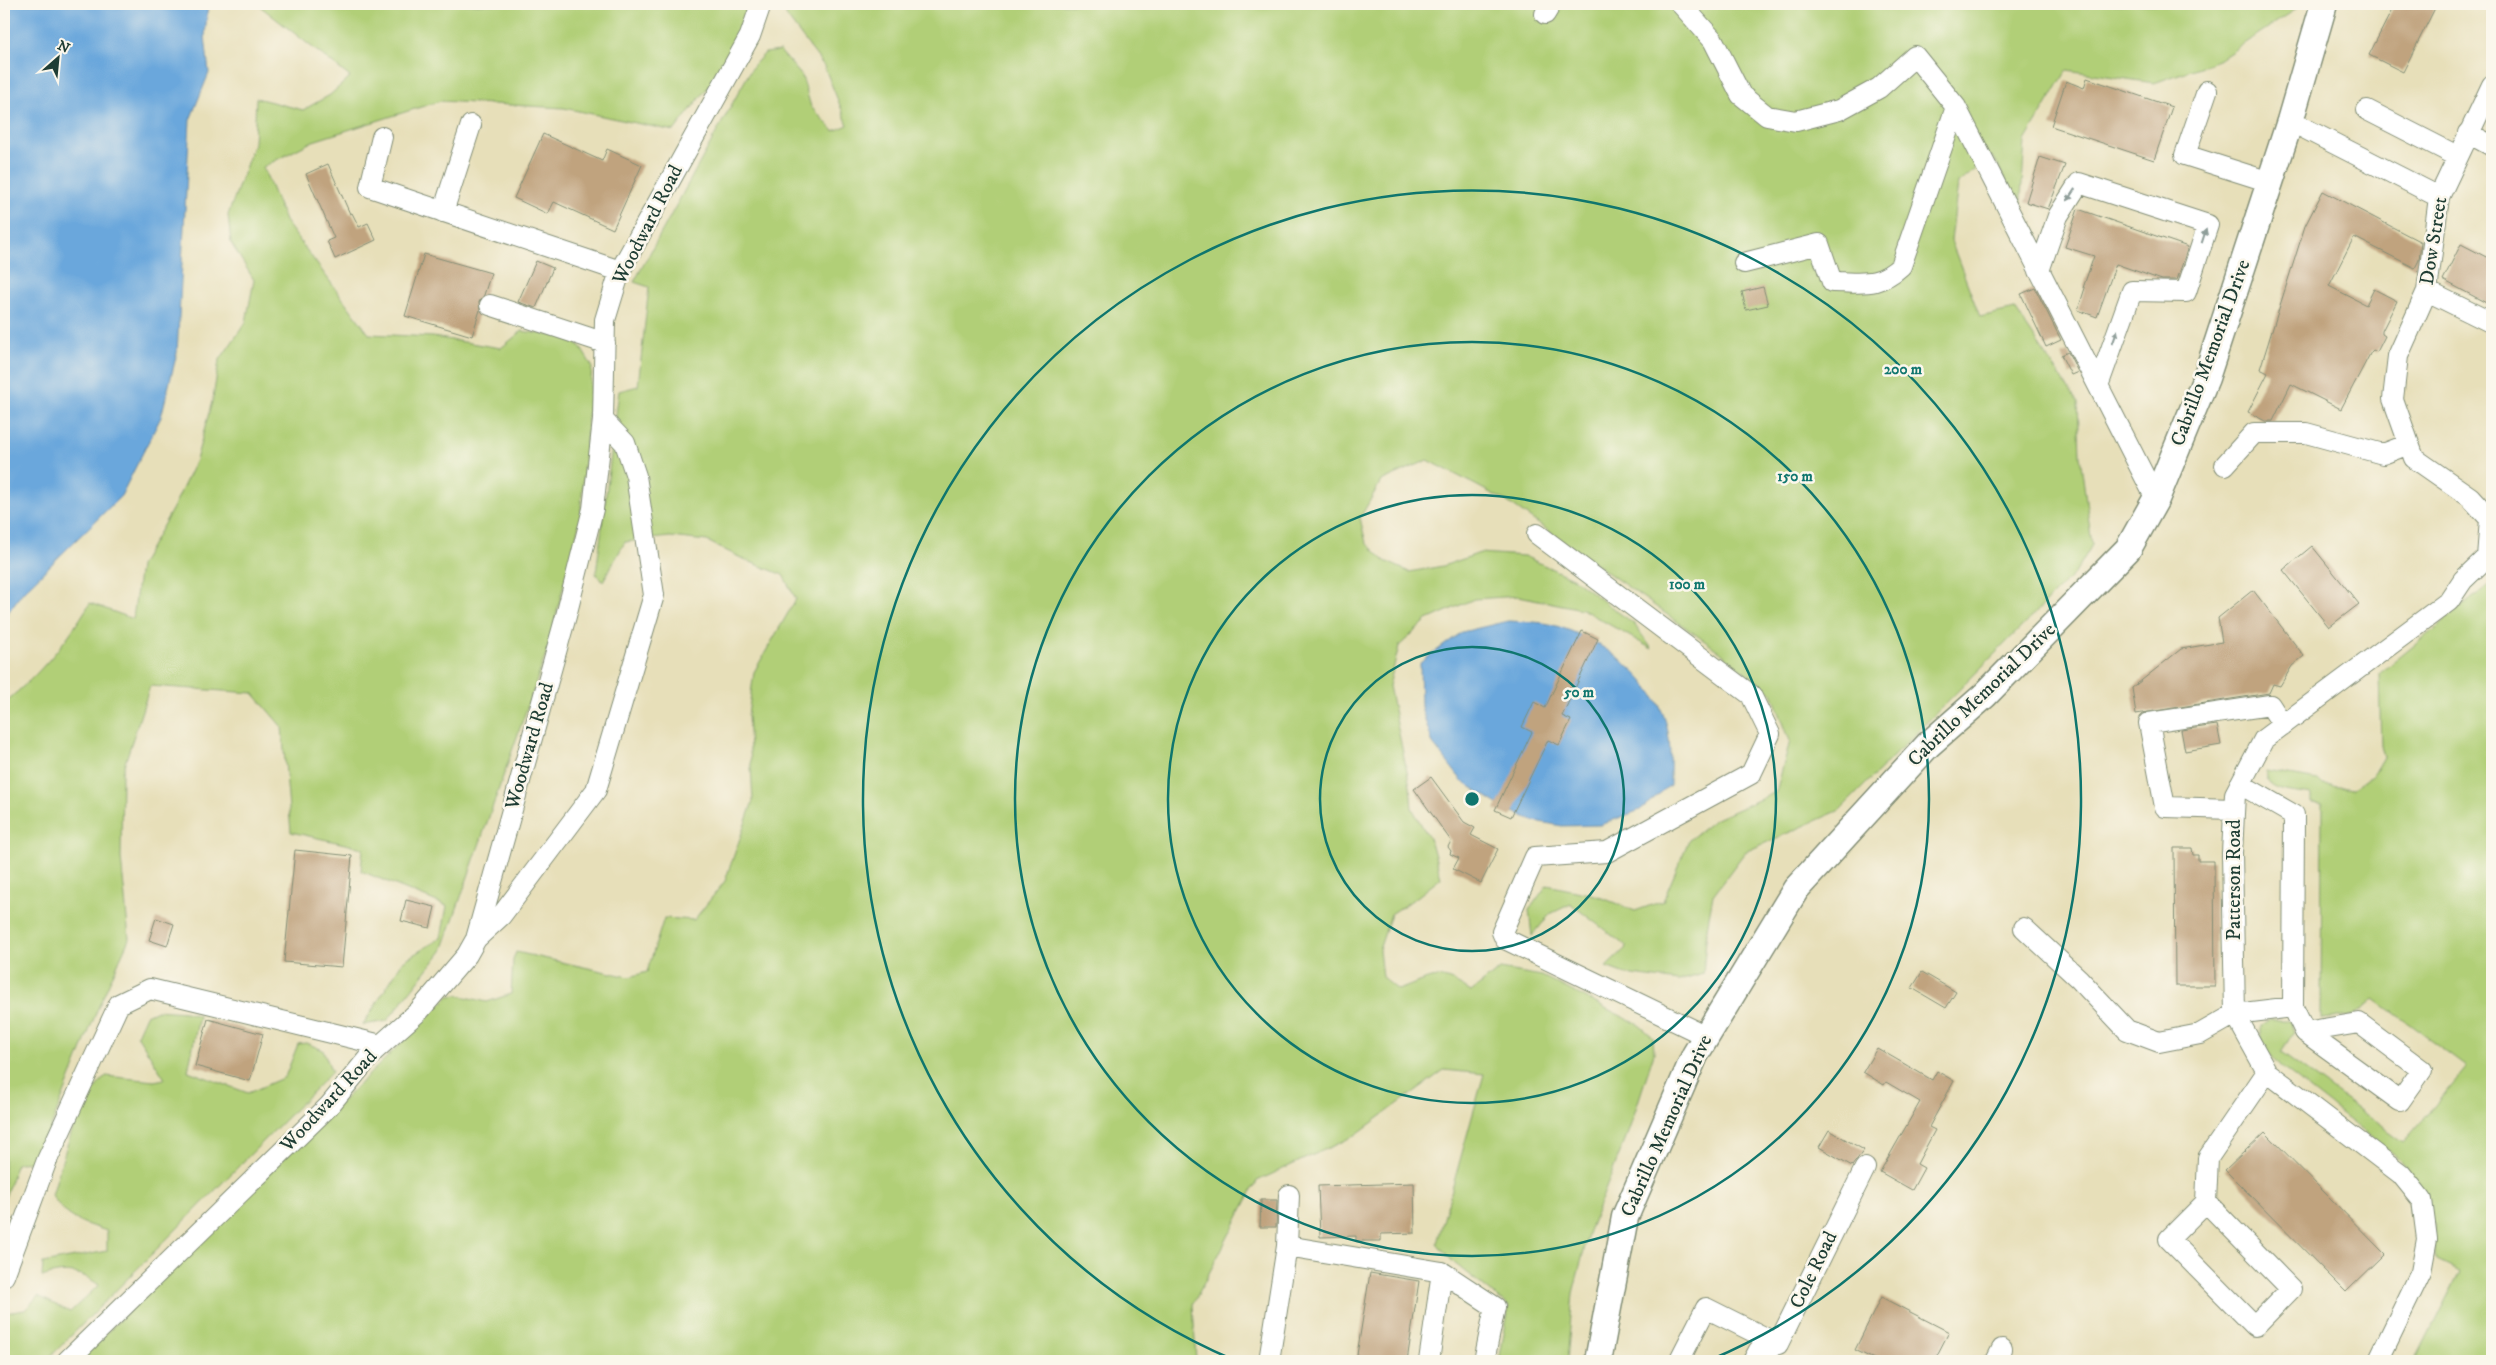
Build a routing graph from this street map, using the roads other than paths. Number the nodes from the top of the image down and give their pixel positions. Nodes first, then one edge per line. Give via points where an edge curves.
1 (761, 4) edge
2 (1680, 4) edge
3 (2324, 4) edge
4 (2492, 85) edge
5 (2207, 92) dead end
6 (1956, 107) junction
7 (2367, 110) dead end
8 (2290, 121) junction
9 (472, 125) dead end
10 (2468, 133) junction
11 (382, 137) dead end
12 (2492, 146) edge
13 (2457, 156) junction
14 (2270, 182) junction
15 (2439, 196) junction
16 (443, 212) junction
17 (1744, 263) dead end
18 (620, 271) junction
19 (2038, 271) junction
20 (2427, 292) junction
21 (490, 305) dead end
22 (2492, 323) edge
23 (605, 343) junction
24 (2099, 383) junction
25 (603, 420) junction
26 (2411, 451) junction
27 (2225, 466) dead end
28 (2156, 499) junction
29 (1537, 534) dead end
30 (2283, 725) junction
31 (2240, 784) junction
32 (2234, 809) junction
33 (2024, 928) dead end
34 (476, 939) junction
35 (2293, 1007) junction
36 (2234, 1014) junction
37 (2305, 1032) junction
38 (1706, 1036) junction
39 (381, 1045) junction
40 (2267, 1072) junction
41 (1865, 1168) dead end
42 (1289, 1195) dead end
43 (2206, 1202) junction
44 (1287, 1246) junction
45 (1442, 1272) junction
46 (4, 1276) edge
47 (1779, 1353) edge
48 (1756, 1356) edge
49 (67, 1361) edge
50 (1269, 1361) edge
51 (1428, 1361) edge
52 (1484, 1361) edge
53 (1598, 1361) edge
54 (1679, 1361) edge
55 (2378, 1361) edge

1 - 18 street, Woodward Road via 750,36
2 - 6 street via 1713,40 1741,95 1767,116 1796,121 1838,110 1879,88 1915,56
3 - 8 main road, Cabrillo Memorial Drive
4 - 10 street, Dow Street
5 - 14 street via 2186,155
6 - 17 street via 1901,266 1888,278 1873,282 1832,282 1819,244
6 - 19 street
7 - 13 street
8 - 14 main road, Cabrillo Memorial Drive
8 - 15 street
9 - 16 street
10 - 12 street
10 - 13 street, Dow Street
11 - 16 street via 370,187
13 - 15 street, Dow Street
14 - 28 main road, Cabrillo Memorial Drive via 2206,378
15 - 20 street, Dow Street
16 - 18 street
18 - 23 street, Woodward Road via 605,320
19 - 24 street
24 -> 19 street via 2132,290 2186,292 2208,225 2079,183 2058,216
20 - 22 street
20 - 26 street, Dow Street via 2398,356 2393,399
21 - 23 street
23 - 25 street, Woodward Road
24 - 28 street
25 - 34 street, Woodward Road via 593,509
25 - 34 street via 625,443 636,476 654,595 596,790 501,916
26 - 27 street via 2383,454 2306,432 2254,433
26 - 30 street, Patterson Road via 2470,497 2490,519 2487,557 2463,580 2449,601
28 - 38 main road, Cabrillo Memorial Drive via 2128,549 1985,695 1928,746 1796,889
29 - 38 street via 1751,695 1770,734 1751,774 1615,848 1607,852 1535,857 1502,932 1505,940
30 - 31 street, Patterson Road via 2264,739
30 - 32 street via 2270,705 2149,723 2165,807
31 - 32 street, Patterson Road via 2235,794
31 - 35 street via 2294,815
32 - 36 street, Patterson Road
33 - 36 street via 2127,1030 2160,1042 2200,1034
34 - 39 street, Woodward Road via 467,955 419,1011
35 - 36 street
35 - 37 street
36 - 40 street, Patterson Road
37 - 37 street via 2400,1101 2422,1070 2359,1023
38 - 53 main road, Cabrillo Memorial Drive via 1625,1217
39 - 46 street via 150,989 119,1004 47,1160
39 - 49 street, Woodward Road via 329,1106
40 - 43 street via 2208,1158
40 - 55 street, Patterson Road via 2401,1174 2422,1200 2427,1239 2421,1272
41 - 47 street, Cole Road
42 - 44 street
43 - 43 street via 2291,1289 2255,1326 2169,1239
44 - 45 street
44 - 50 street
45 - 51 street
45 - 52 street via 1495,1307
47 - 48 street
47 - 54 street via 1706,1308

